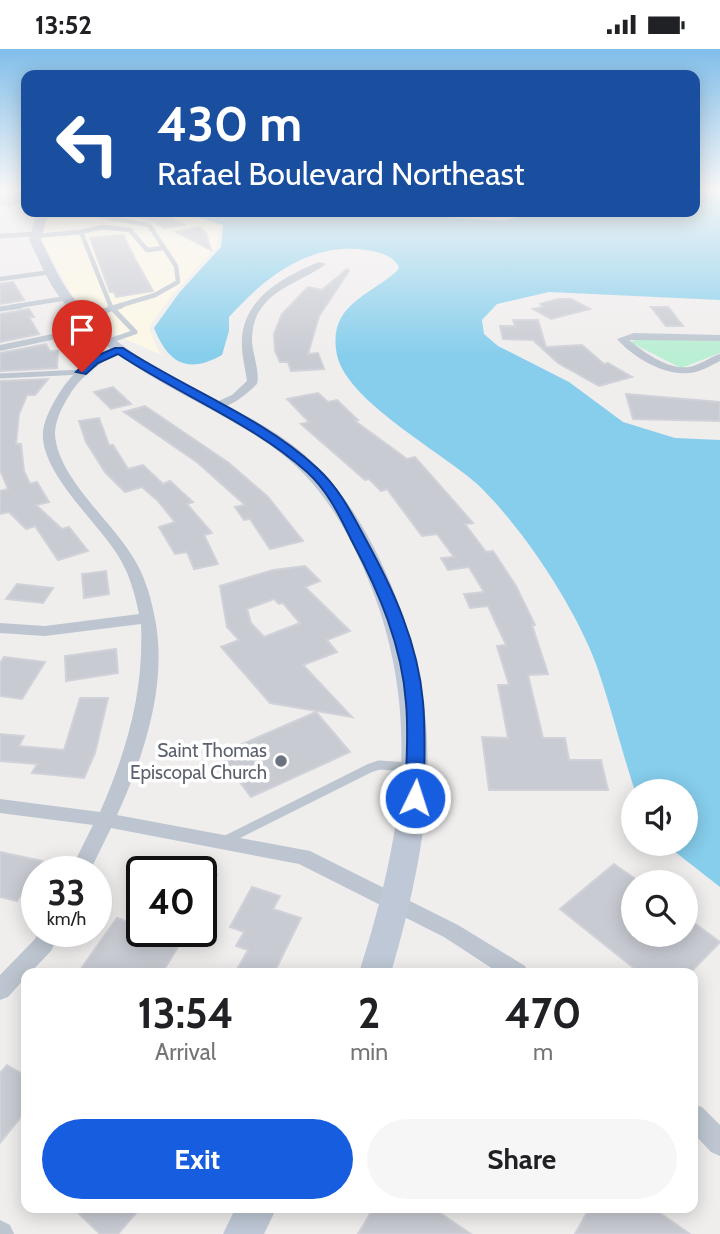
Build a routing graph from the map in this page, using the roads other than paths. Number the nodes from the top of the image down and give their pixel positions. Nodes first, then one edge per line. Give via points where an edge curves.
1 (39, 245) edge
2 (86, 245) edge
3 (142, 245) edge
4 (162, 245) edge
5 (164, 248) junction
6 (322, 264) dead end
7 (51, 272) junction
8 (0, 279) edge
9 (67, 298) junction
10 (0, 309) edge
11 (112, 311) junction
12 (102, 334) junction
13 (720, 338) edge
14 (0, 348) edge
15 (720, 357) edge
16 (82, 372) junction
17 (0, 376) edge
18 (216, 407) junction
19 (148, 618) junction
20 (0, 628) edge
21 (417, 767) junction
22 (0, 806) edge
23 (107, 820) junction
24 (223, 842) junction
25 (88, 856) edge
26 (396, 901) junction
27 (41, 947) edge
28 (21, 968) edge
29 (21, 968) edge
30 (376, 968) edge
31 (509, 968) edge
32 (0, 990) edge
33 (698, 1121) edge
34 (720, 1143) edge
35 (254, 1213) edge
36 (242, 1234) edge

1 - 7 street
2 - 11 lane
3 - 5 lane
4 - 5 lane
5 - 11 lane via 176,266 178,282
6 - 18 street via 286,282 255,310 247,338 253,382
7 - 8 lane
7 - 9 street
9 - 10 lane
9 - 12 street
11 - 12 lane
11 - 12 lane via 135,332
12 - 14 street
12 - 16 street via 94,361
12 - 18 street via 162,378
13 - 15 street via 622,339 680,370
16 - 17 lane
16 - 19 street via 57,406 49,435 63,473 127,558
18 - 21 street via 297,457 325,482 343,508 383,586 403,641 415,702
19 - 20 street via 45,631
19 - 23 street via 151,681 142,730
21 - 24 lane via 370,768
21 - 26 street
22 - 23 street
23 - 24 street
23 - 25 street
24 - 26 street via 303,857
26 - 30 street
26 - 31 street
27 - 29 street
28 - 32 street
33 - 34 street
35 - 36 street

